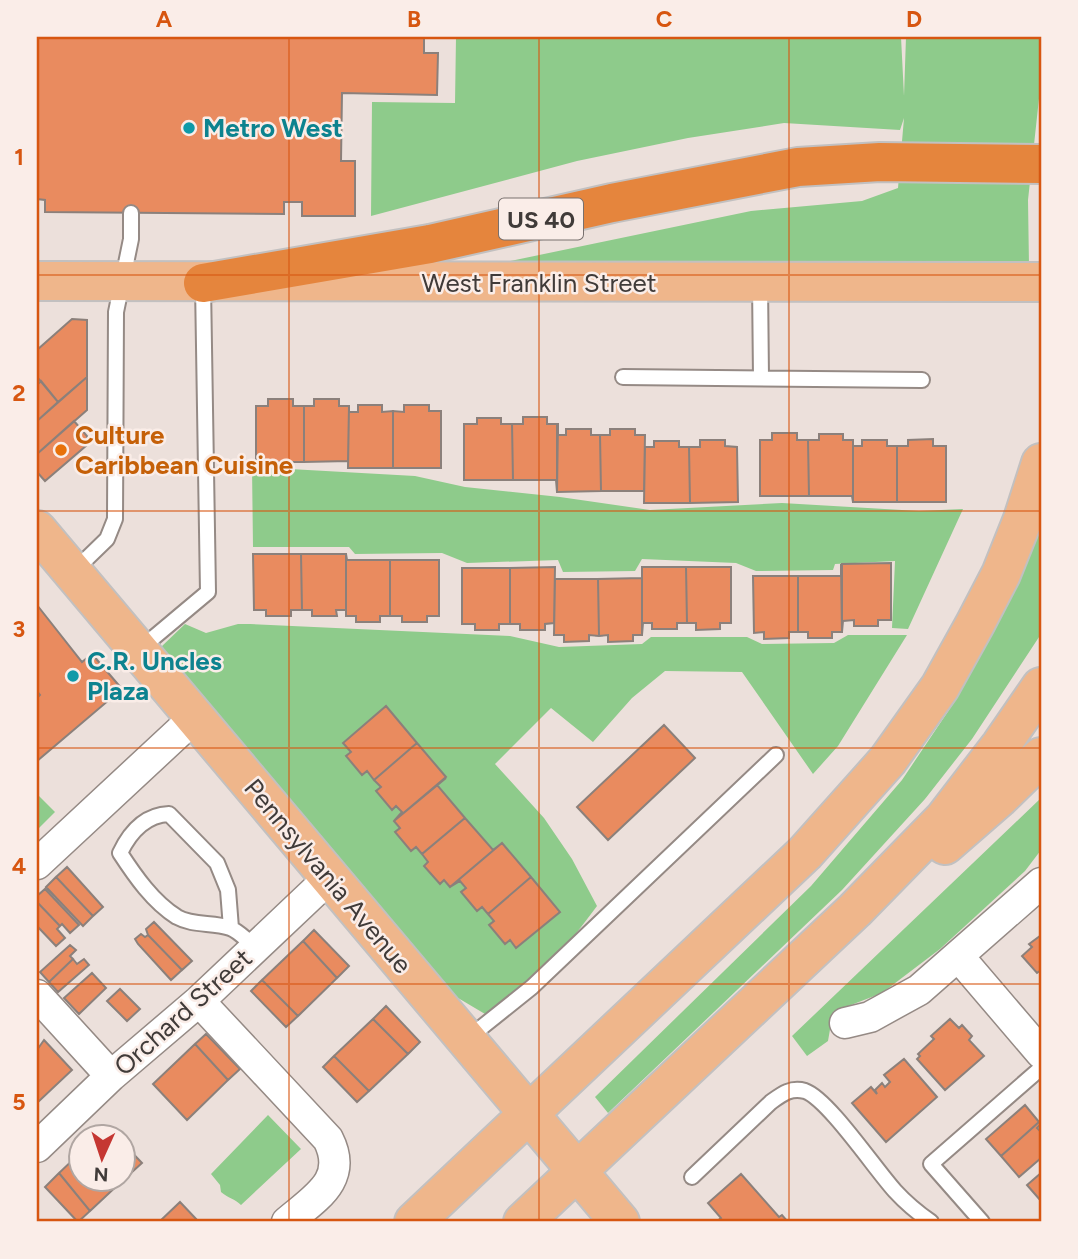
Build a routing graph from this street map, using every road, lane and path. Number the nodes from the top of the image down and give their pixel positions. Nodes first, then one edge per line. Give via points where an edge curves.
1 (1041, 164) edge
2 (131, 213) dead end
3 (37, 281) edge
4 (121, 282) junction
5 (1041, 282) edge
6 (203, 283) junction
7 (760, 283) junction
8 (623, 377) dead end
9 (761, 378) junction
10 (922, 380) dead end
11 (1041, 463) edge
12 (37, 530) edge
13 (73, 572) junction
14 (139, 650) junction
15 (1041, 687) edge
16 (194, 718) junction
17 (776, 755) dead end
18 (1041, 757) edge
19 (37, 864) edge
20 (329, 878) junction
21 (1041, 883) edge
22 (855, 910) junction
23 (231, 928) junction
24 (256, 947) junction
25 (959, 957) junction
26 (37, 995) edge
27 (199, 1001) junction
28 (845, 1023) dead end
29 (466, 1040) junction
30 (1041, 1053) edge
31 (1041, 1068) edge
32 (111, 1076) junction
33 (528, 1114) junction
34 (37, 1147) edge
35 (577, 1171) junction
36 (692, 1177) dead end
37 (287, 1222) edge
38 (414, 1222) edge
39 (523, 1222) edge
40 (620, 1222) edge
41 (932, 1222) edge
42 (982, 1222) edge

1 - 6 highway, US 40 via 880,162 798,167 430,244
2 - 4 lane via 131,239
3 - 4 main road, West Franklin Street / US 40
4 - 6 main road, West Franklin Street / US 40
4 - 13 lane via 116,312 115,519 107,539
5 - 7 main road, West Franklin Street
6 - 7 main road, West Franklin Street
6 - 14 lane via 208,592
7 - 9 lane
8 - 9 lane
9 - 10 lane
11 - 33 main road via 1001,573 975,624 940,687 888,760 805,853
12 - 13 main road, Pennsylvania Avenue
13 - 14 main road, Pennsylvania Avenue
14 - 16 main road, Pennsylvania Avenue
15 - 22 main road via 944,819
16 - 19 street
16 - 20 main road, Pennsylvania Avenue
17 - 29 lane via 532,987
18 - 22 main road via 951,839
20 - 24 street, Orchard Street
20 - 29 main road, Pennsylvania Avenue
21 - 25 street
22 - 35 main road
23 - 23 lane via 178,918 154,897 120,853 130,834 156,815 169,814 217,863 228,890
23 - 24 lane
24 - 27 street, Orchard Street
25 - 28 street via 893,1006
25 - 30 street
26 - 32 street
27 - 32 street, Orchard Street
27 - 37 street via 328,1139 335,1153 334,1175 328,1186
29 - 33 main road, Pennsylvania Avenue
31 - 42 lane via 931,1164
32 - 34 street, Orchard Street
33 - 35 main road, Pennsylvania Avenue
33 - 38 main road
35 - 39 main road
35 - 40 main road, Pennsylvania Avenue
36 - 41 lane via 771,1102 796,1089 819,1098 895,1191

